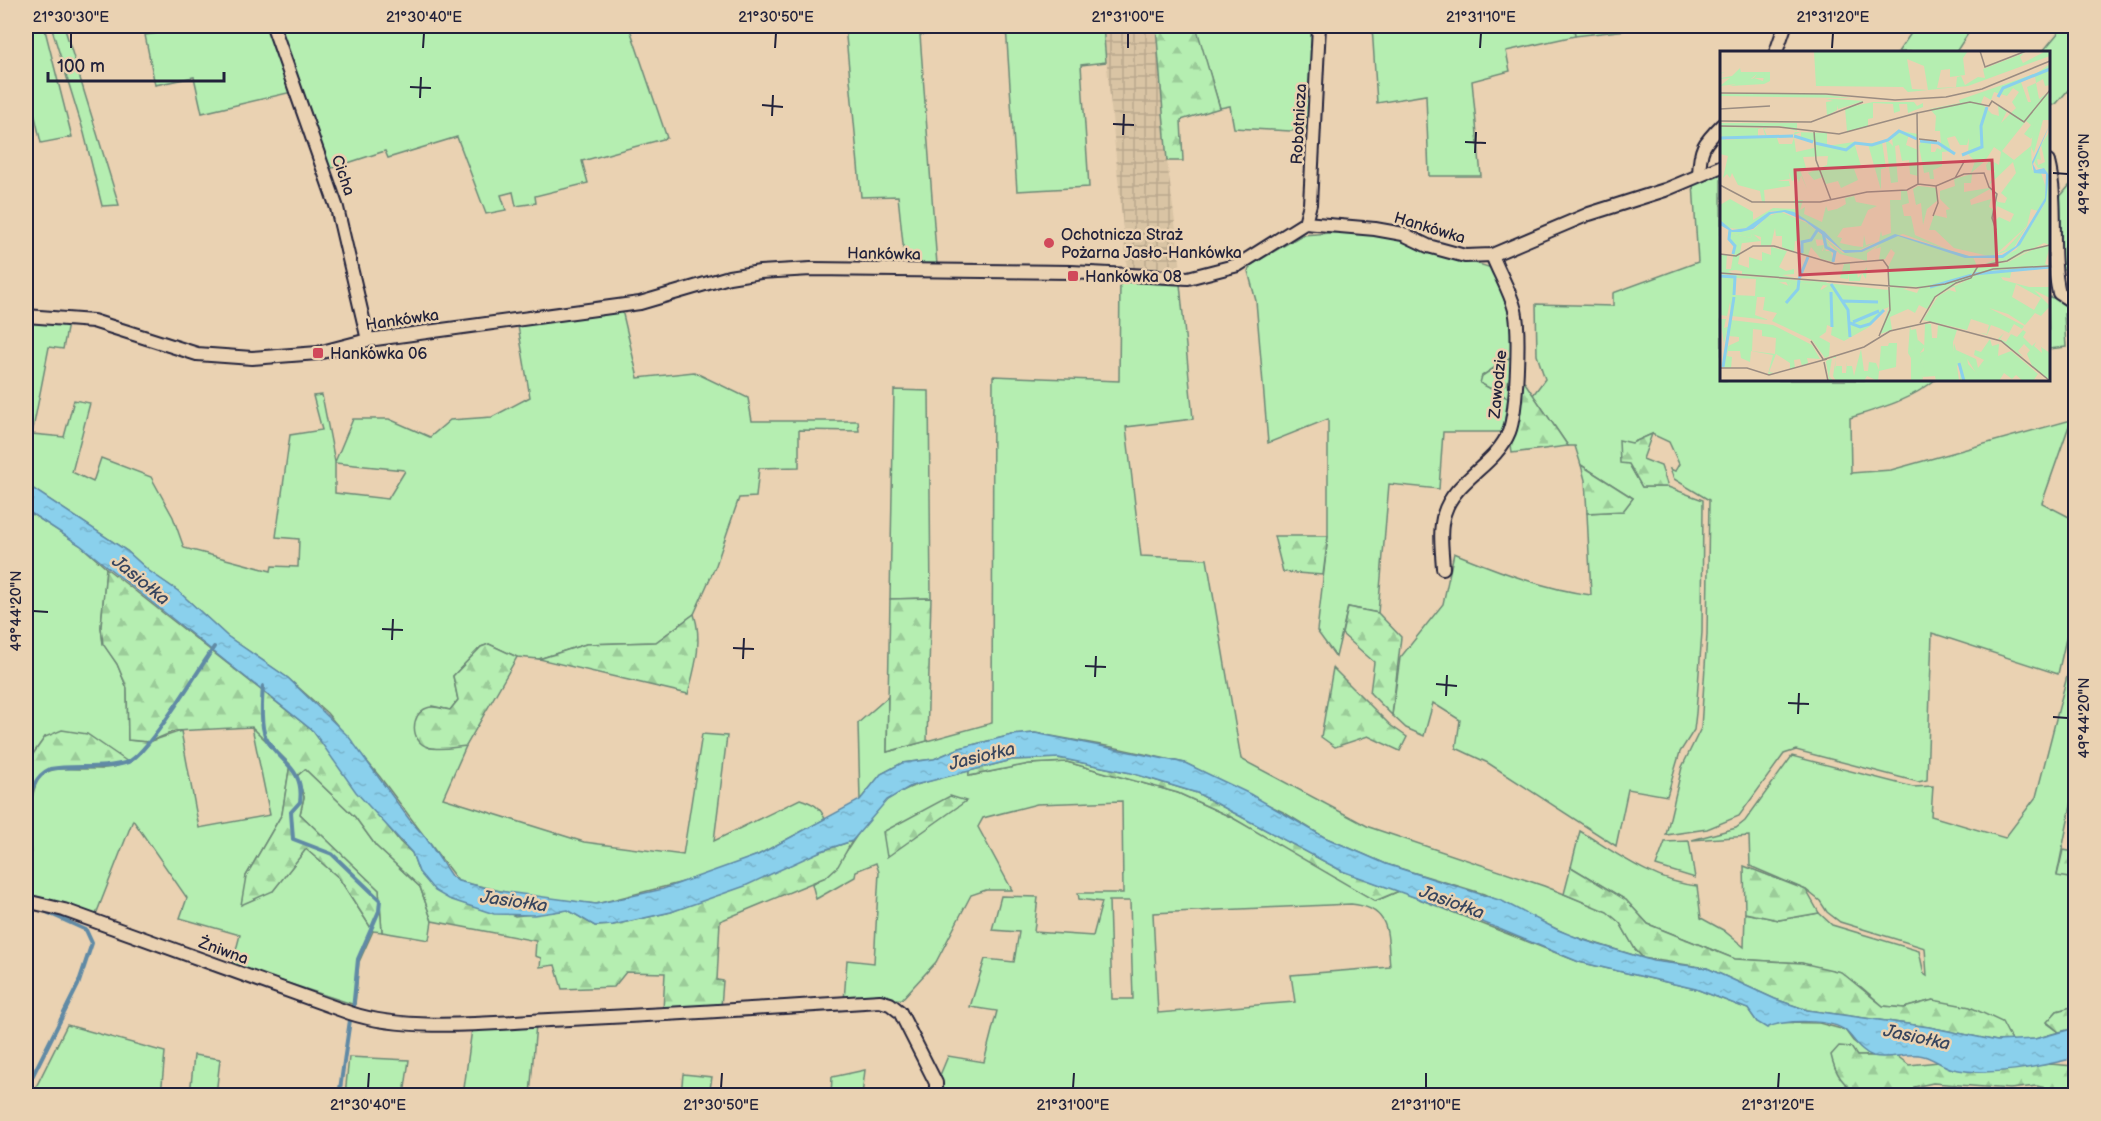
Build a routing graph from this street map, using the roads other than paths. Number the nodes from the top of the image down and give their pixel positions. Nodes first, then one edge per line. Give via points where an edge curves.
1 (273, 26) edge
2 (1320, 26) edge
3 (1785, 26) edge
4 (1776, 51) edge
5 (1720, 127) edge
6 (1720, 167) edge
7 (2050, 170) edge
8 (1699, 176) junction
9 (1305, 223) junction
10 (1492, 255) junction
11 (2076, 304) edge
12 (26, 316) edge
13 (368, 340) junction
14 (1443, 568) dead end
15 (2076, 621) edge
16 (2076, 632) edge
17 (26, 901) edge
18 (936, 1095) edge

1 - 13 street, Cicha via 337,208
2 - 9 street, Robotnicza via 1310,204
3 - 4 street
5 - 8 street via 1700,153
6 - 8 street, Hankówka
7 - 11 street via 2054,269 2059,292
8 - 10 street, Hankówka via 1589,214
9 - 10 street, Hankówka via 1375,229 1465,256
9 - 13 street, Hankówka via 1238,265 1188,278 1071,272 811,269 760,272 640,303
10 - 14 street, Zawodzie via 1514,308 1518,332 1509,432 1491,460 1454,494 1444,512
12 - 13 street, Hankówka via 93,321 197,354 227,358 318,353
15 - 16 street
17 - 18 street, Żniwna via 64,910 374,1020 502,1023 880,1001 900,1012 936,1083

